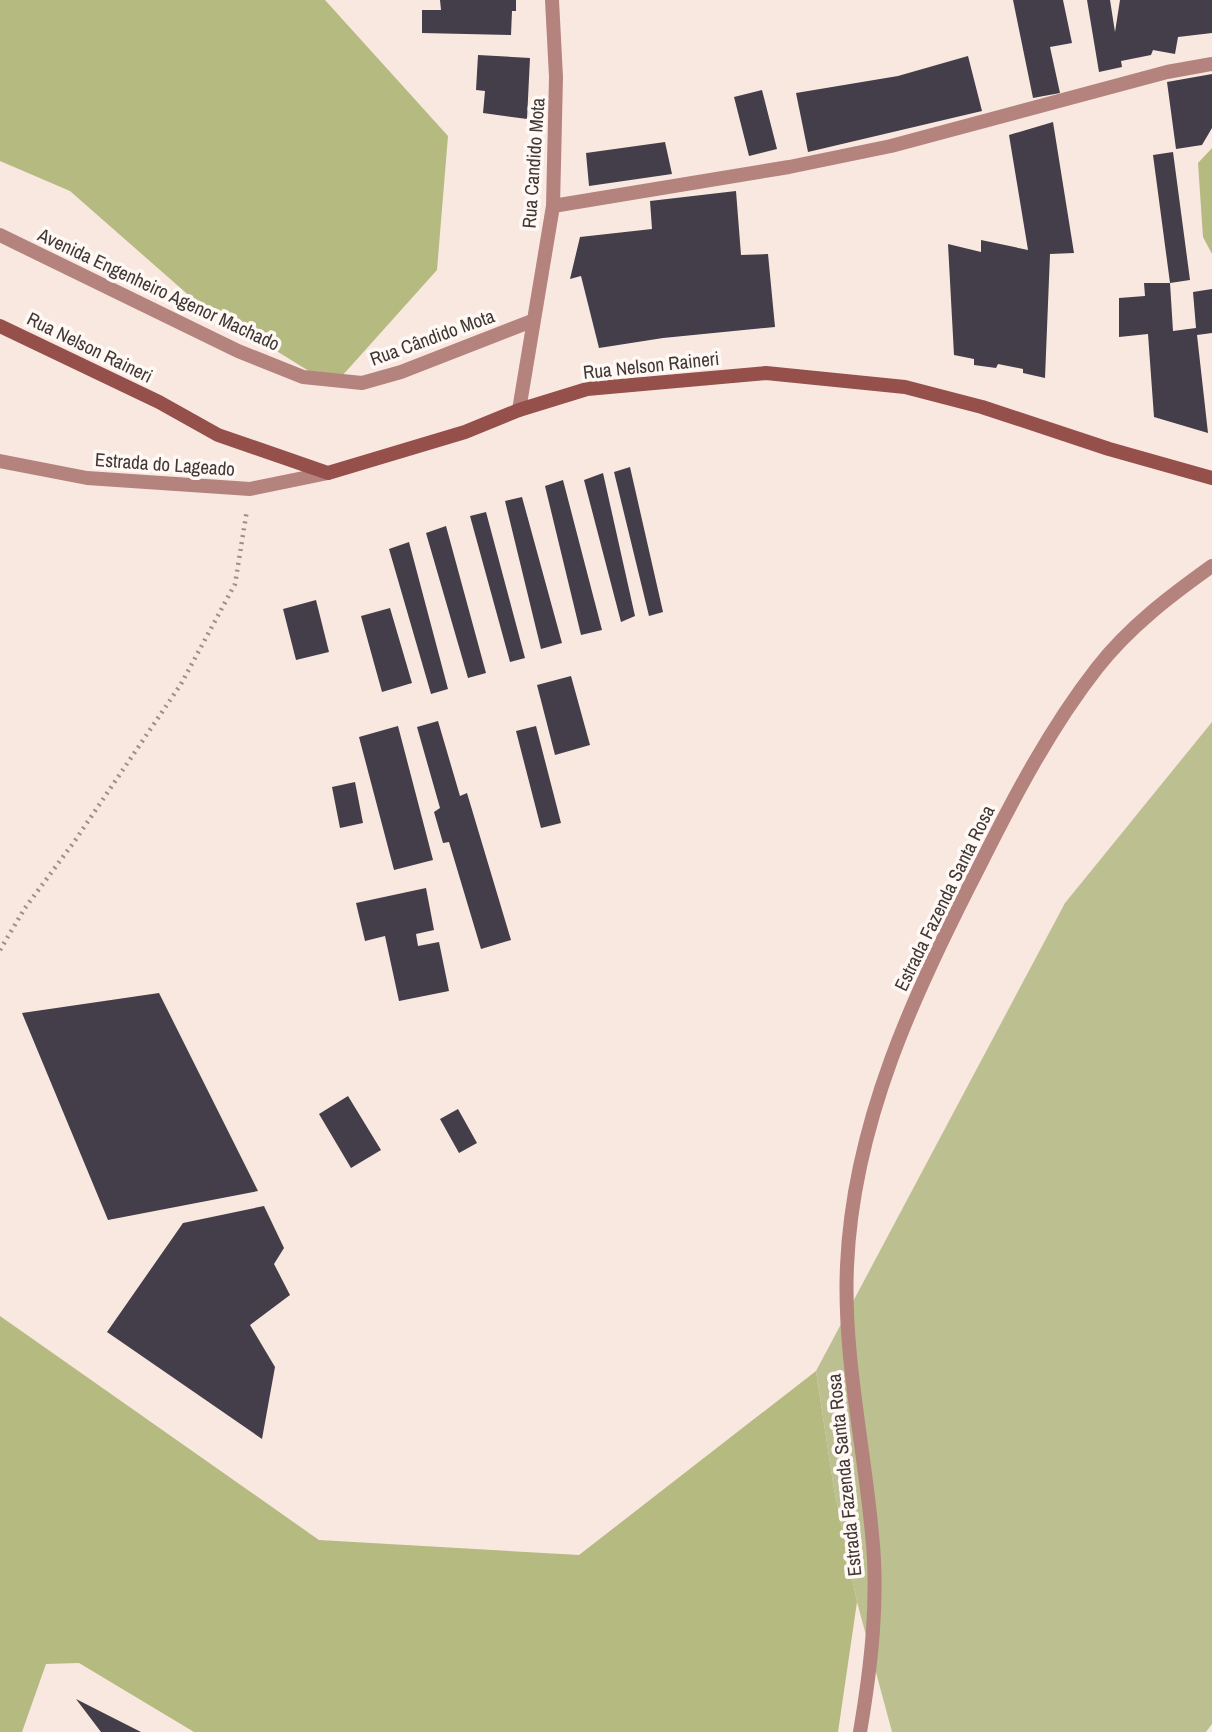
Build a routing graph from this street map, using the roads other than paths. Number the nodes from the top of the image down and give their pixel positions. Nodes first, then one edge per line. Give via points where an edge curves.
1 (552, 0) edge
2 (1212, 64) edge
3 (553, 206) junction
4 (0, 235) edge
5 (532, 321) junction
6 (0, 326) edge
7 (303, 377) joint
8 (519, 410) junction
9 (0, 461) edge
10 (328, 473) junction
11 (1212, 478) edge
12 (1212, 566) edge
13 (860, 1732) edge

1 - 3 street, Rua Candido Mota via 556,77
2 - 3 street via 891,146
3 - 5 street, Rua Candido Mota
4 - 7 street, Avenida Engenheiro Agenor Machado via 238,351
5 - 7 street, Rua Cândido Mota via 362,383
5 - 8 street, Rua Candido Mota
6 - 10 main road, Rua Nelson Raineri via 218,435
8 - 10 main road, Rua Nelson Raineri via 465,432
8 - 11 main road, Rua Nelson Raineri via 587,389 766,373 838,378 905,387 982,407
9 - 10 street, Estrada do Lageado via 87,478 250,489
12 - 13 street, Estrada Fazenda Santa Rosa via 1133,628 1097,668 1043,751 929,964 868,1126 851,1209 846,1268 875,1597

